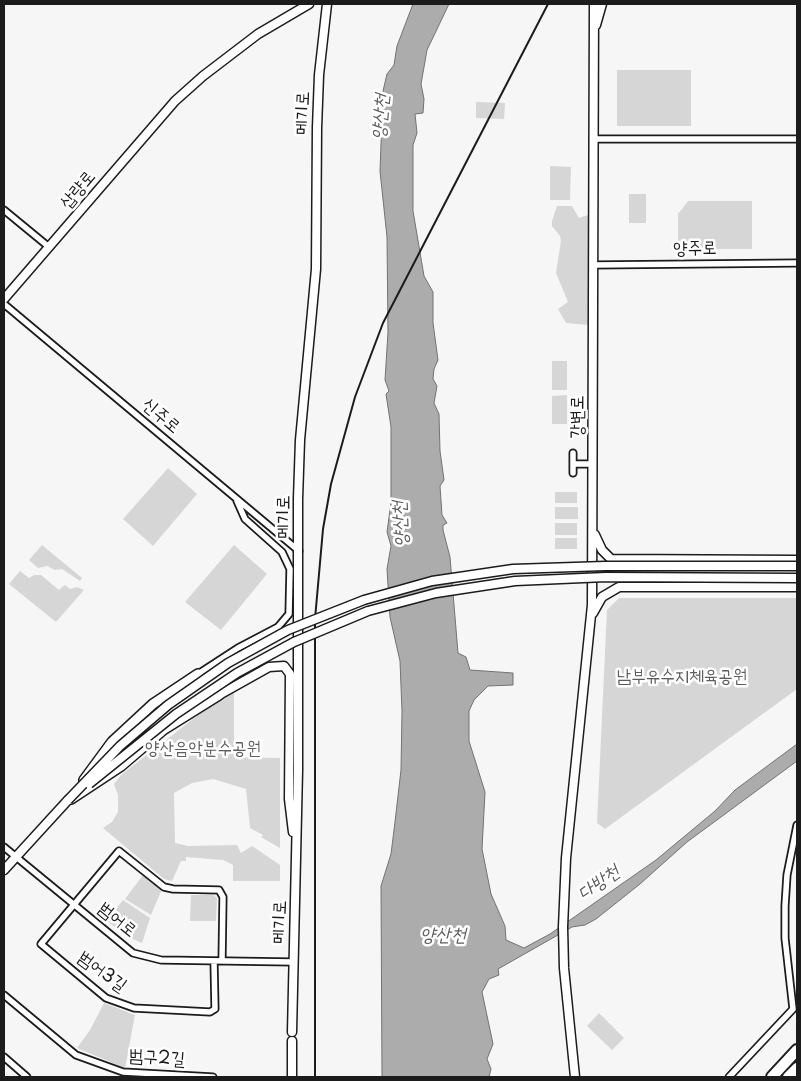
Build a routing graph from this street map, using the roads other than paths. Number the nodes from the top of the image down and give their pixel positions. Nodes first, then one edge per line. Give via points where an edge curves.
1 (309, 4) edge
2 (327, 4) edge
3 (594, 4) edge
4 (602, 4) edge
5 (594, 34) junction
6 (594, 139) junction
7 (797, 139) edge
8 (4, 210) edge
9 (49, 247) junction
10 (797, 263) edge
11 (593, 265) junction
12 (4, 299) edge
13 (4, 304) edge
14 (573, 453) dead end
15 (573, 464) junction
16 (593, 464) junction
17 (573, 473) dead end
18 (236, 499) junction
19 (593, 532) junction
20 (299, 551) junction
21 (797, 560) edge
22 (797, 566) edge
23 (797, 578) edge
24 (797, 587) edge
25 (592, 614) junction
26 (198, 674) joint
27 (219, 695) joint
28 (68, 800) junction
29 (797, 825) edge
30 (4, 847) edge
31 (15, 857) junction
32 (296, 864) junction
33 (4, 870) edge
34 (74, 905) junction
35 (214, 961) junction
36 (222, 961) junction
37 (293, 962) junction
38 (4, 994) edge
39 (292, 1032) dead end
40 (292, 1041) dead end
41 (797, 1050) edge
42 (4, 1057) edge
43 (797, 1068) edge
44 (27, 1077) edge
45 (213, 1077) edge
46 (292, 1077) edge
47 (574, 1077) edge
48 (729, 1077) edge
49 (772, 1077) edge
50 (788, 1077) edge

1 - 9 street, 삽량로 via 258,34 175,102
2 - 20 street, 메기로 via 319,75 316,269 300,440
3 - 5 street, 강변로
4 - 5 street
5 - 6 street, 강변로
6 - 7 street
6 - 11 street, 강변로
8 - 9 street
9 - 12 street, 삽량로
10 - 11 street, 양주로
11 - 16 street, 강변로
13 - 18 street, 신주로
14 - 15 street
15 - 16 street
15 - 17 street
16 - 19 street, 강변로
18 - 20 street, 신주로
18 - 26 street via 245,519 282,552 290,569 289,614 278,627
19 - 21 street via 611,559
19 - 25 street, 강변로
20 - 32 street, 메기로
22 - 28 street, bridge via 513,569 432,581 364,600 288,630 228,663 120,746
23 - 28 street, bridge via 515,581 436,593 368,611 294,642 237,673 176,714
24 - 25 street via 620,586 602,597
25 - 47 street, 강변로 via 564,884 563,948
26 - 28 main road via 154,704 112,742
27 - 28 main road via 163,730 121,766
27 - 32 street via 269,667 284,666 290,674 289,800
28 - 31 street
29 - 48 street via 785,906 793,1009
30 - 31 street, 범어로
31 - 33 street
31 - 34 street, 범어로
32 - 37 street, 메기로
34 - 35 street, 범어로 via 133,952 162,960
34 - 35 street, 범어3길 via 41,944 106,998 120,1005 210,1012 215,1009
34 - 36 street via 119,851 164,886 219,890 223,897
35 - 36 street, 범어로
36 - 37 street, 범어로
37 - 39 street, 메기로
38 - 45 street, 범구2길 via 76,1055 123,1072
40 - 46 street
41 - 49 highway
42 - 44 street
43 - 50 highway

